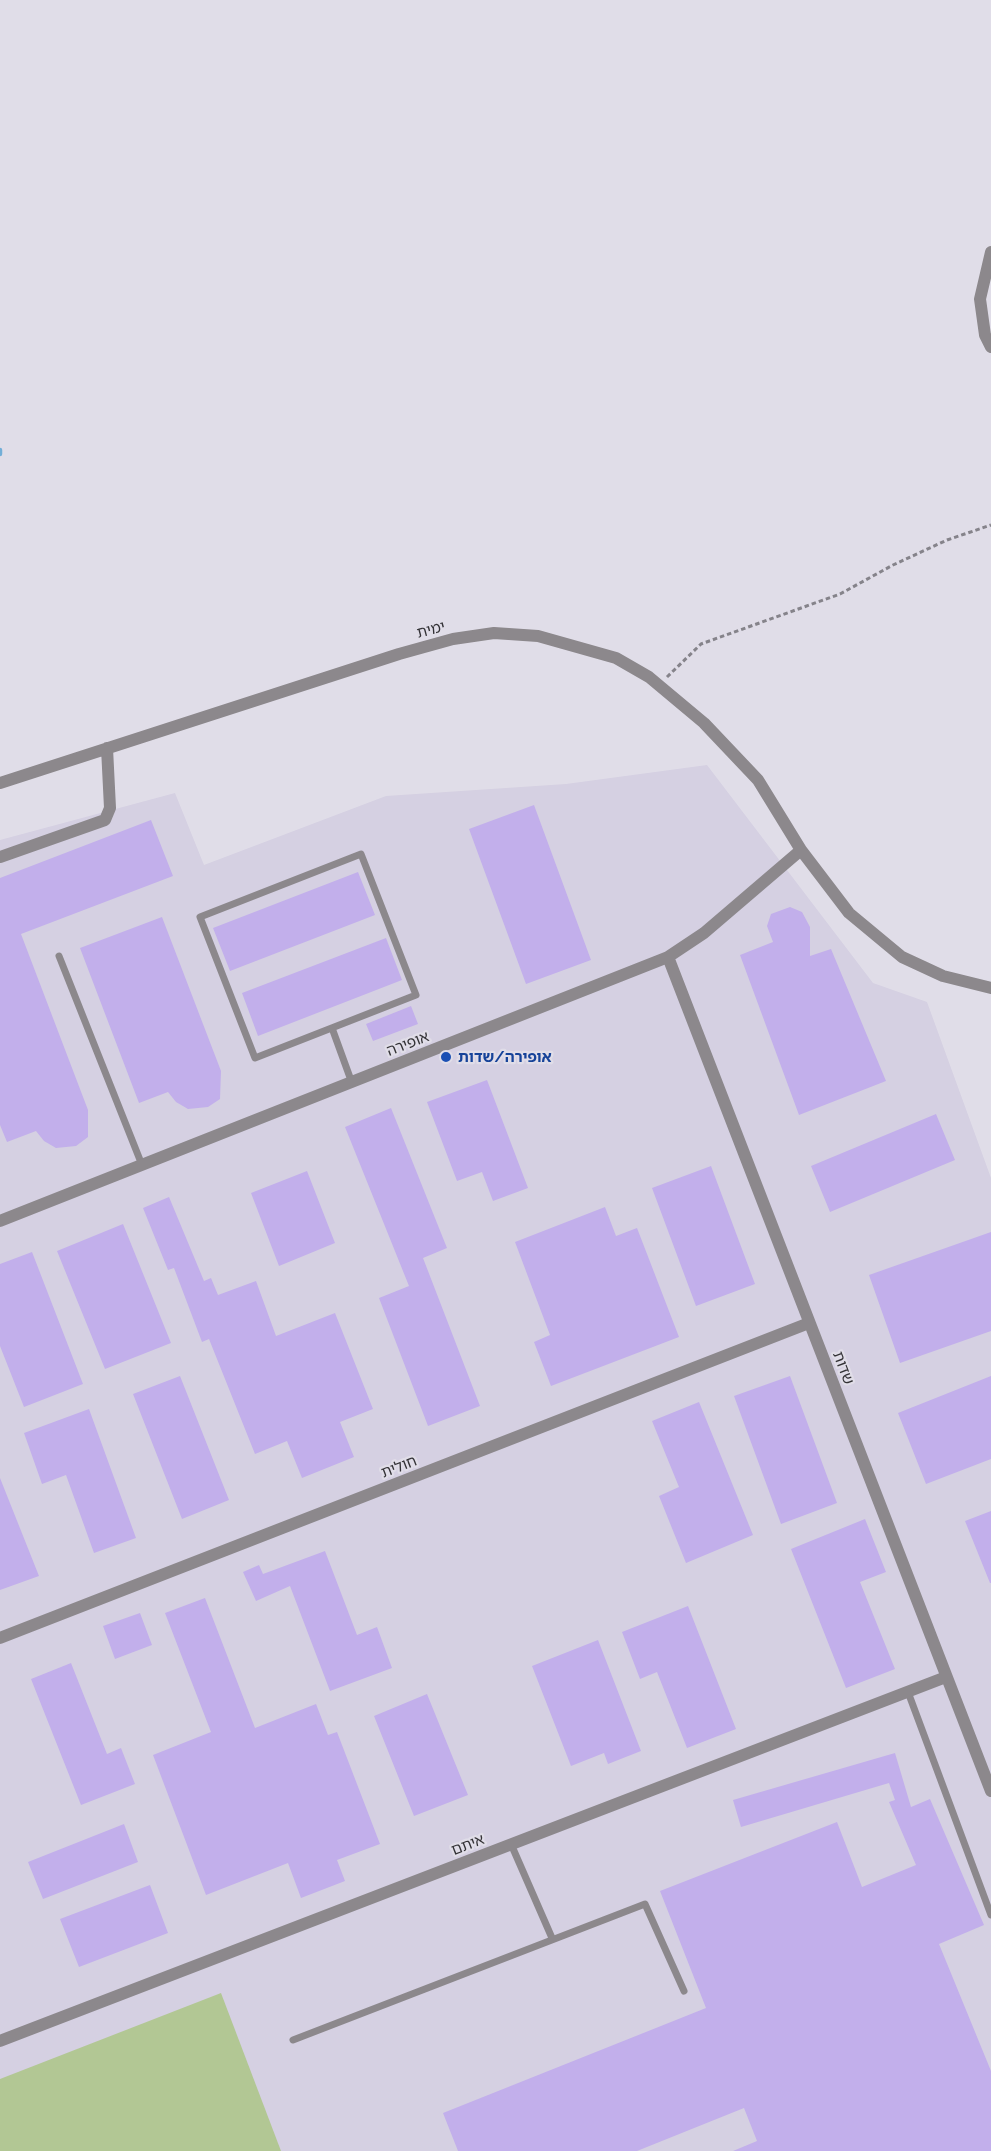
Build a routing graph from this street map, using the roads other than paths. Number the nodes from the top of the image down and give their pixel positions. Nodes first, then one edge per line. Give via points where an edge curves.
1 (991, 252) edge
2 (991, 346) edge
3 (107, 748) junction
4 (0, 783) edge
5 (801, 850) junction
6 (0, 857) edge
7 (59, 956) dead end
8 (668, 957) junction
9 (991, 988) edge
10 (332, 1028) junction
11 (352, 1083) junction
12 (142, 1165) junction
13 (0, 1221) edge
14 (809, 1323) junction
15 (0, 1638) edge
16 (946, 1677) junction
17 (908, 1692) junction
18 (991, 1791) edge
19 (511, 1844) junction
20 (991, 1915) edge
21 (552, 1938) junction
22 (684, 1991) dead end
23 (293, 2040) dead end
24 (0, 2041) edge

1 - 2 street via 980,299 985,335
3 - 4 street, ימית
3 - 5 street, ימית via 453,639 494,633 538,636 616,658 659,685 704,723 758,780
3 - 6 street via 110,808 105,820
5 - 8 street, אופירה via 704,933
5 - 9 street, ימית via 849,913 902,957 943,976
7 - 12 lane
8 - 11 street, אופירה
8 - 14 street, שדות
10 - 10 lane via 416,995 361,854 200,917 255,1058
10 - 11 lane
11 - 12 street, אופירה
12 - 13 street, אופירה
14 - 15 street, חולית
14 - 16 street, שדות
16 - 17 street, איתם
16 - 18 street, שדות
17 - 19 street, איתם
17 - 20 lane
19 - 21 lane
19 - 24 street, איתם
21 - 22 lane via 645,1904
21 - 23 lane

